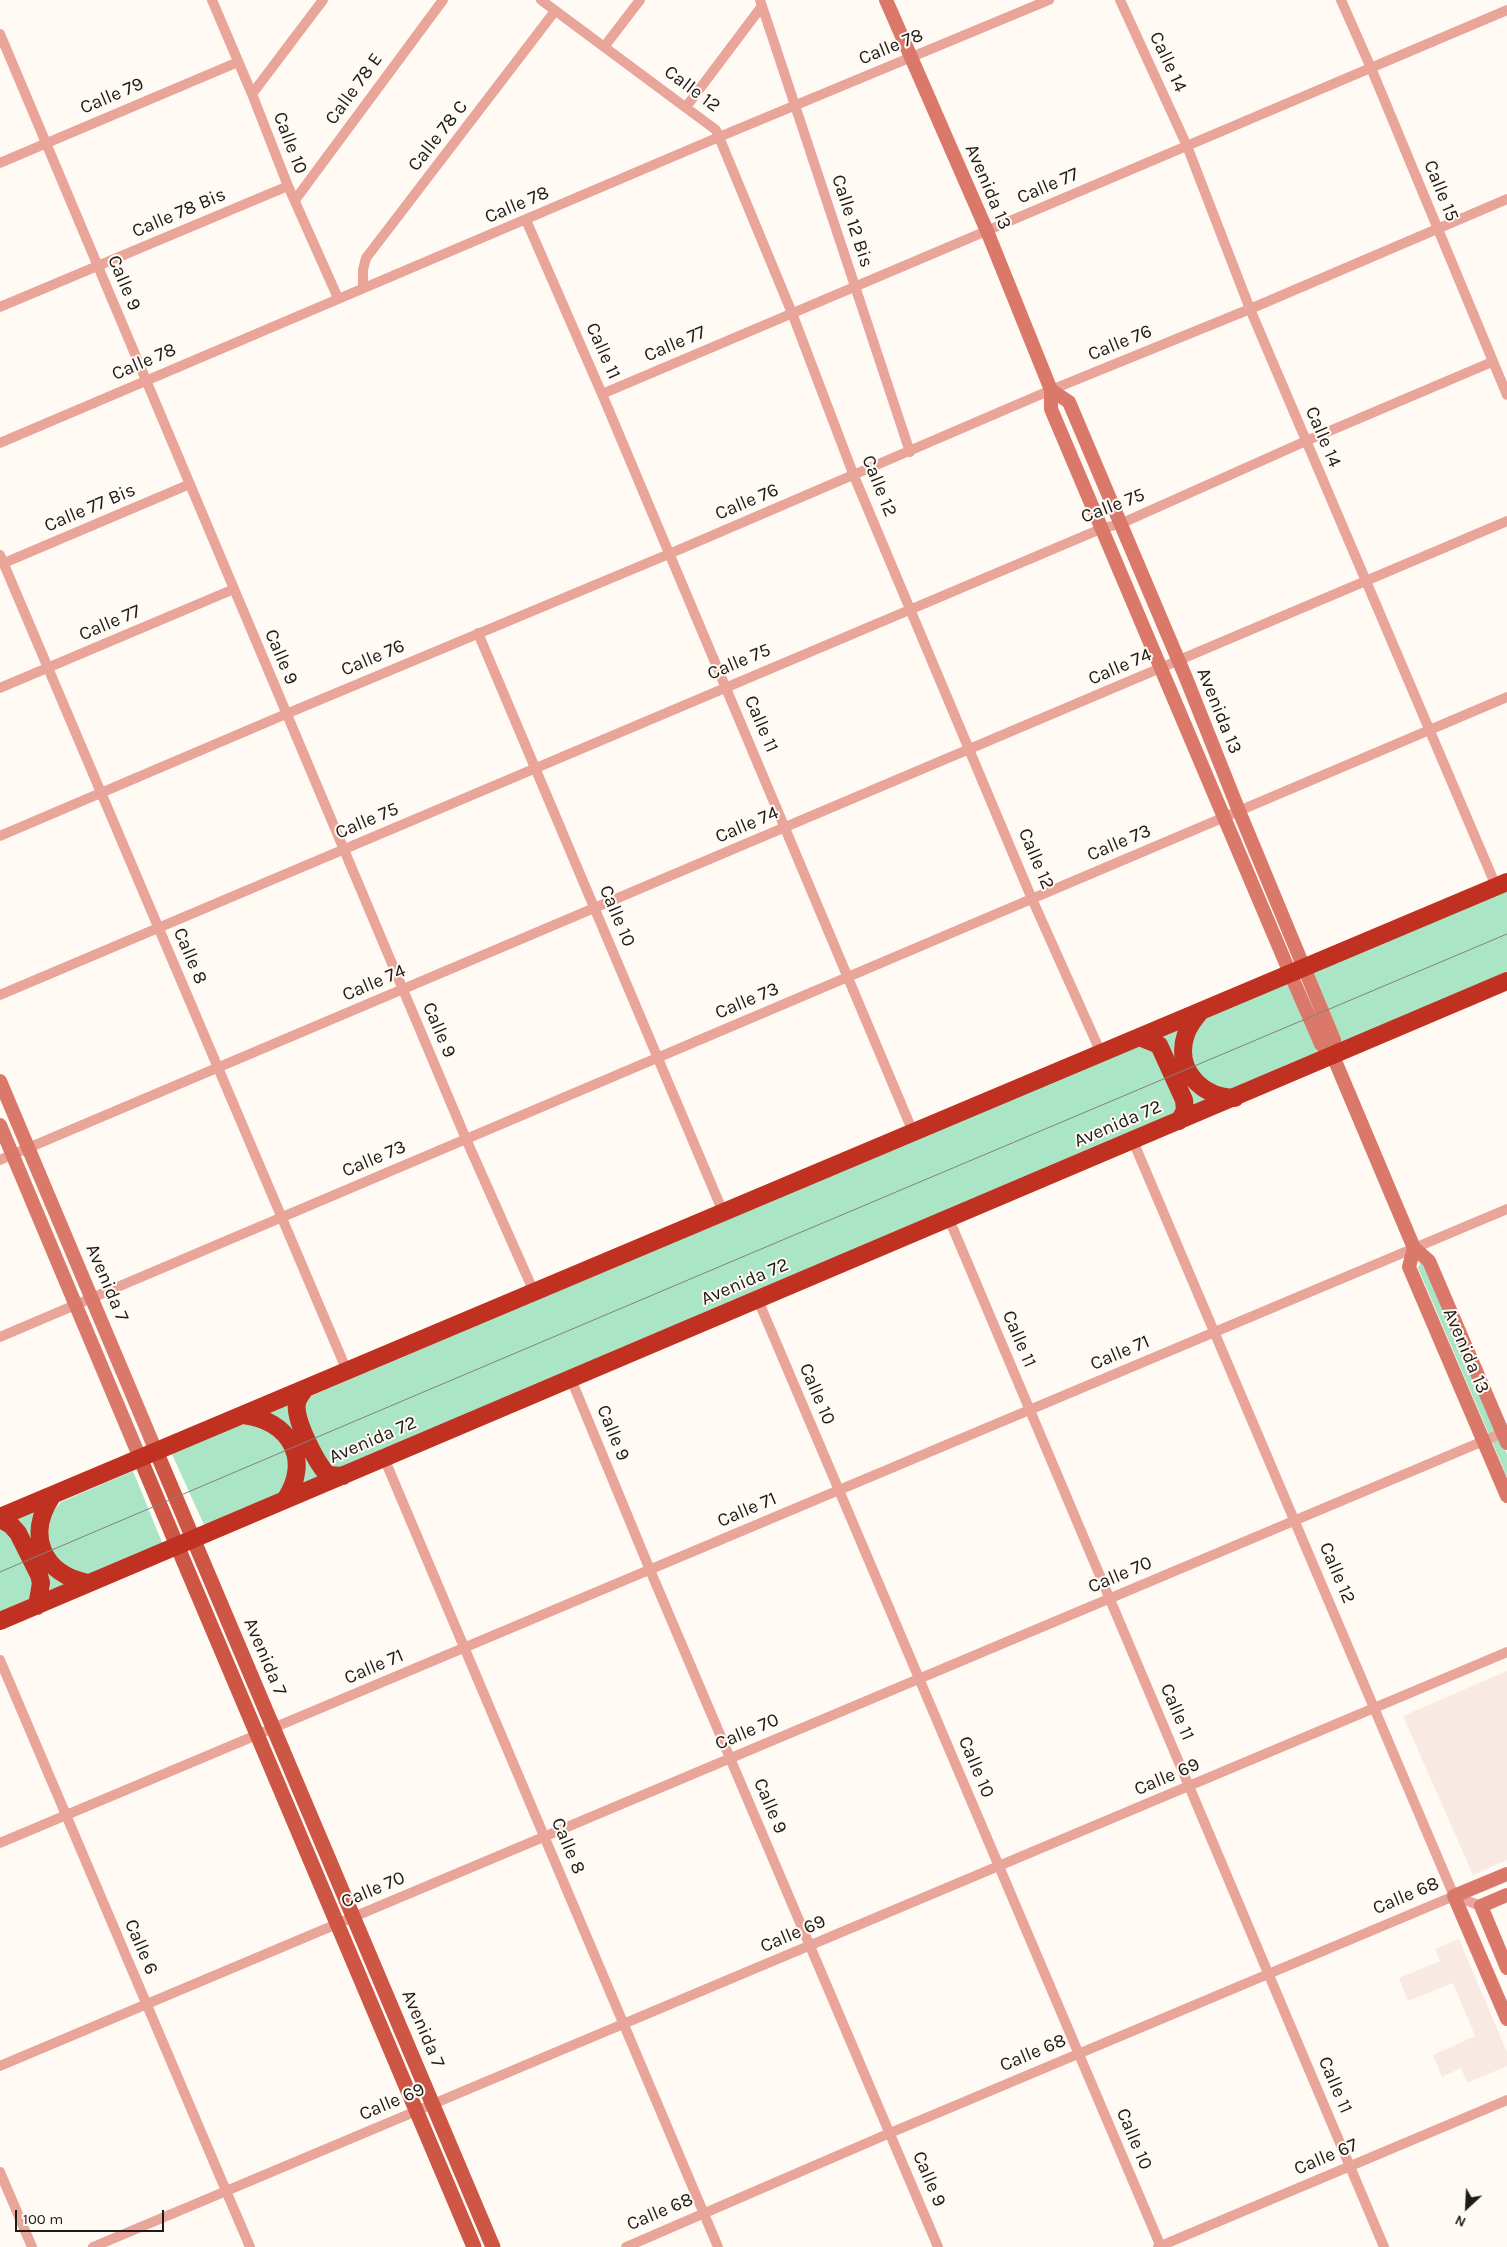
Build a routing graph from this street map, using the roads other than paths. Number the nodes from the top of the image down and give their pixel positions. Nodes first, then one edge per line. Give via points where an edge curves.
1 (212, 0) edge
2 (323, 0) edge
3 (443, 0) edge
4 (541, 0) edge
5 (640, 0) edge
6 (886, 0) edge
7 (1049, 0) edge
8 (1120, 0) edge
9 (1341, 0) edge
10 (761, 3) edge
11 (1507, 10) edge
12 (556, 11) junction
13 (0, 34) edge
14 (604, 47) junction
15 (911, 58) junction
16 (238, 62) junction
17 (1372, 68) junction
18 (252, 94) junction
19 (795, 105) junction
20 (686, 107) junction
21 (719, 136) junction
22 (46, 142) junction
23 (1187, 146) junction
24 (0, 163) edge
25 (288, 186) junction
26 (1507, 199) edge
27 (295, 200) junction
28 (526, 220) junction
29 (1437, 228) junction
30 (987, 231) junction
31 (98, 267) junction
32 (855, 287) junction
33 (363, 288) junction
34 (338, 298) junction
35 (0, 307) edge
36 (1250, 308) junction
37 (792, 314) junction
38 (1492, 362) junction
39 (146, 380) junction
40 (1051, 390) junction
41 (602, 394) junction
42 (1507, 395) edge
43 (1306, 441) junction
44 (0, 443) edge
45 (910, 452) junction
46 (854, 476) junction
47 (190, 484) junction
48 (1507, 522) edge
49 (1120, 524) junction
50 (1103, 528) junction
51 (669, 554) junction
52 (2, 559) edge
53 (1365, 582) junction
54 (234, 589) junction
55 (910, 608) junction
56 (478, 633) junction
57 (1178, 661) junction
58 (48, 668) junction
59 (1161, 668) junction
60 (726, 686) junction
61 (0, 688) edge
62 (1507, 697) edge
63 (286, 714) junction
64 (1428, 731) junction
65 (970, 749) junction
66 (536, 769) junction
67 (101, 793) junction
68 (1239, 811) junction
69 (1224, 817) junction
70 (785, 827) junction
71 (0, 836) edge
72 (344, 850) junction
73 (1501, 884) edge
74 (1032, 899) junction
75 (595, 908) junction
76 (159, 928) junction
77 (1297, 970) junction
78 (848, 977) junction
79 (1507, 981) edge
80 (403, 990) junction
81 (0, 995) edge
82 (1201, 1011) junction
83 (1139, 1037) junction
84 (1101, 1053) junction
85 (1333, 1056) junction
86 (658, 1058) junction
87 (219, 1067) junction
88 (0, 1081) edge
89 (1235, 1098) junction
90 (1179, 1121) junction
91 (0, 1125) edge
92 (913, 1132) junction
93 (466, 1139) junction
94 (1133, 1141) junction
95 (28, 1148) junction
96 (6, 1158) edge
97 (1507, 1209) edge
98 (723, 1212) junction
99 (282, 1217) junction
100 (949, 1219) junction
101 (1414, 1248) junction
102 (534, 1292) junction
103 (92, 1298) junction
104 (758, 1300) junction
105 (76, 1305) junction
106 (1214, 1332) junction
107 (0, 1337) edge
108 (347, 1371) junction
109 (571, 1379) junction
110 (304, 1389) junction
111 (1030, 1410) junction
112 (244, 1415) junction
113 (1506, 1436) edge
114 (1484, 1441) junction
115 (148, 1454) junction
116 (384, 1458) junction
117 (343, 1476) junction
118 (839, 1490) junction
119 (52, 1496) junction
120 (1507, 1496) edge
121 (285, 1500) junction
122 (0, 1518) edge
123 (1295, 1521) junction
124 (185, 1543) junction
125 (650, 1570) junction
126 (88, 1583) junction
127 (1110, 1598) junction
128 (37, 1606) junction
129 (0, 1621) edge
130 (464, 1648) junction
131 (1507, 1652) edge
132 (0, 1660) edge
133 (919, 1678) junction
134 (1375, 1708) junction
135 (273, 1728) junction
136 (257, 1735) junction
137 (730, 1758) junction
138 (1189, 1786) junction
139 (66, 1816) junction
140 (545, 1836) junction
141 (0, 1844) edge
142 (999, 1866) junction
143 (1507, 1874) edge
144 (1507, 1895) edge
145 (1454, 1896) junction
146 (1481, 1906) junction
147 (353, 1917) junction
148 (337, 1924) junction
149 (810, 1946) junction
150 (1507, 1968) edge
151 (1269, 1974) junction
152 (147, 2004) junction
153 (1507, 2019) edge
154 (624, 2024) junction
155 (1079, 2054) junction
156 (0, 2066) edge
157 (1507, 2100) edge
158 (433, 2104) junction
159 (416, 2111) junction
160 (890, 2133) junction
161 (1350, 2166) junction
162 (0, 2172) edge
163 (226, 2191) junction
164 (704, 2214) junction
165 (32, 2247) edge
166 (93, 2247) edge
167 (250, 2247) edge
168 (474, 2247) edge
169 (493, 2247) edge
170 (626, 2247) edge
171 (718, 2247) edge
172 (938, 2247) edge
173 (1160, 2247) edge
174 (1384, 2247) edge

1 - 16 street, Calle 10
2 - 18 street
3 - 27 street, Calle 78 E
4 - 12 street, Calle 12
5 - 14 street
6 - 15 main road, Avenida 13
7 - 15 street, Calle 78
8 - 23 street, Calle 14
9 - 17 street, Calle 15
10 - 19 street, Calle 12 Bis
10 - 20 street
11 - 17 street, Calle 77
12 - 14 street, Calle 12
12 - 33 street, Calle 78 C via 366,258
13 - 22 street, Calle 9
14 - 20 street, Calle 12
15 - 19 street, Calle 78
15 - 30 main road, Avenida 13
16 - 18 street, Calle 10
16 - 22 street, Calle 79
17 - 23 street, Calle 77
17 - 29 street, Calle 15
18 - 25 street, Calle 10
19 - 21 street, Calle 78
19 - 32 street, Calle 12 Bis
20 - 21 street, Calle 12 via 716,130
21 - 28 street, Calle 78
21 - 37 street, Calle 12
22 - 24 street, Calle 79
22 - 31 street, Calle 9
23 - 30 street, Calle 77
23 - 36 street, Calle 14
25 - 27 street, Calle 10
25 - 31 street, Calle 78 Bis
26 - 29 street, Calle 76
27 - 34 street, Calle 10
28 - 33 street, Calle 78
28 - 41 street, Calle 11
29 - 36 street, Calle 76
29 - 38 street, Calle 15
30 - 32 street, Calle 77
30 - 40 main road, Avenida 13
31 - 35 street, Calle 78 Bis
31 - 39 street, Calle 9
32 - 37 street, Calle 77
32 - 45 street, Calle 12 Bis
33 - 34 street, Calle 78
34 - 39 street, Calle 78
36 - 40 street, Calle 76
36 - 43 street, Calle 14
37 - 41 street, Calle 77
37 - 46 street, Calle 12
38 - 42 street, Calle 15
38 - 43 street, Calle 75
39 - 44 street, Calle 78
39 - 47 street, Calle 9
40 - 45 street, Calle 76
40 - 49 main road, Avenida 13 via 1069,402
40 - 50 main road, Avenida 13 via 1052,409
41 - 51 street, Calle 11
43 - 49 street, Calle 75
43 - 53 street, Calle 14
45 - 46 street, Calle 76
46 - 51 street, Calle 76
46 - 55 street, Calle 12
47 - 52 street, Calle 77 Bis
47 - 54 street, Calle 9
48 - 53 street, Calle 74
49 - 50 street, Calle 75
49 - 57 main road, Avenida 13
50 - 55 street, Calle 75
50 - 59 main road, Avenida 13
51 - 56 street, Calle 76
51 - 60 street, Calle 11
52 - 58 street, Calle 8
53 - 57 street, Calle 74
53 - 64 street, Calle 14
54 - 58 street, Calle 77
54 - 63 street, Calle 9
55 - 60 street, Calle 75
55 - 65 street, Calle 12
56 - 63 street, Calle 76
56 - 66 street, Calle 10
57 - 59 street, Calle 74
57 - 68 main road, Avenida 13
58 - 61 street, Calle 77
58 - 67 street, Calle 8
59 - 65 street, Calle 74
59 - 69 main road, Avenida 13
60 - 66 street, Calle 75
60 - 70 street, Calle 11
62 - 64 street, Calle 73
63 - 67 street, Calle 76
63 - 72 street, Calle 9
64 - 68 street, Calle 73
64 - 73 street, Calle 14
65 - 70 street, Calle 74
65 - 74 street, Calle 12
66 - 72 street, Calle 75
66 - 75 street, Calle 10
67 - 71 street, Calle 76
67 - 76 street, Calle 8
68 - 69 street, Calle 73
68 - 77 main road, Avenida 13
69 - 74 street, Calle 73
69 - 77 main road, Avenida 13
70 - 75 street, Calle 74
70 - 78 street, Calle 11
72 - 76 street, Calle 75
72 - 80 street, Calle 9
73 - 77 highway
74 - 78 street, Calle 73
74 - 84 street, Calle 12
75 - 80 street, Calle 74
75 - 86 street, Calle 10
76 - 81 street, Calle 75
76 - 87 street, Calle 8
77 - 82 highway
77 - 85 main road, Avenida 13 via 1334,1040
78 - 86 street, Calle 73
78 - 92 street, Calle 11
79 - 85 highway, Avenida 72
80 - 87 street, Calle 74
80 - 93 street, Calle 9
82 - 83 highway
82 - 89 highway via 1186,1032 1183,1057 1187,1069 1204,1090 1213,1095
83 - 84 highway
83 - 90 highway via 1159,1045 1184,1100 1185,1111
84 - 92 highway
85 - 89 highway, Avenida 72
85 - 101 main road, Avenida 13
86 - 93 street, Calle 73
86 - 98 street, Calle 10
87 - 95 street, Calle 74
87 - 99 street, Calle 8
88 - 95 main road, Avenida 7
89 - 90 highway, Avenida 72
90 - 94 highway, Avenida 72
91 - 96 main road, Avenida 7
92 - 98 highway
93 - 99 street, Calle 73
93 - 102 street, Calle 9
94 - 100 highway, Avenida 72
94 - 106 street, Calle 12
95 - 96 street, Calle 74
95 - 103 main road, Avenida 7
96 - 105 main road, Avenida 7
97 - 101 street, Calle 71
98 - 102 highway
99 - 103 street, Calle 73
99 - 108 street, Calle 8
100 - 104 highway, Avenida 72
100 - 111 street, Calle 11
101 - 106 street, Calle 71
101 - 113 main road, Avenida 13 via 1430,1261
101 - 114 main road, Avenida 13 via 1409,1267
102 - 108 highway
103 - 105 street, Calle 73
103 - 115 main road, Avenida 7
104 - 109 highway, Avenida 72
104 - 118 street, Calle 10
105 - 107 street, Calle 73
105 - 115 main road, Avenida 7
106 - 111 street, Calle 71
106 - 123 street, Calle 12
108 - 110 highway
109 - 116 highway, Avenida 72
109 - 125 street, Calle 9
110 - 112 highway
110 - 117 highway via 297,1402 297,1414 319,1465 328,1474
111 - 118 street, Calle 71
111 - 127 street, Calle 11
112 - 115 highway
112 - 121 highway via 259,1416 273,1423 285,1433 293,1447 296,1477
113 - 114 street, Calle 70
114 - 120 main road, Avenida 13
114 - 123 street, Calle 70
115 - 119 highway
115 - 124 main road, Avenida 7
116 - 117 highway, Avenida 72
116 - 130 street, Calle 8
117 - 121 highway, Avenida 72
118 - 125 street, Calle 71
118 - 133 street, Calle 10
119 - 122 highway
119 - 126 highway via 39,1523 39,1539 44,1554 62,1574
121 - 124 highway, Avenida 72
122 - 128 highway via 18,1533 39,1575 41,1583
123 - 127 street, Calle 70
123 - 134 street, Calle 12
124 - 126 highway, Avenida 72
124 - 135 main road, Avenida 7
124 - 136 main road, Avenida 7
125 - 130 street, Calle 71
125 - 137 street, Calle 9
126 - 128 highway, Avenida 72
127 - 133 street, Calle 70
127 - 138 street, Calle 11
128 - 129 highway, Avenida 72
130 - 135 street, Calle 71
130 - 140 street, Calle 8
131 - 134 street, Calle 69
132 - 139 street, Calle 6
133 - 137 street, Calle 70
133 - 142 street, Calle 10
134 - 138 street, Calle 69
134 - 145 street, Calle 12
135 - 136 street, Calle 71
135 - 147 main road, Avenida 7
136 - 139 street, Calle 71
136 - 148 main road, Avenida 7
137 - 140 street, Calle 70
137 - 149 street, Calle 9
138 - 142 street, Calle 69
138 - 151 street, Calle 11
139 - 141 street, Calle 71
139 - 152 street, Calle 6
140 - 147 street, Calle 70
140 - 154 street, Calle 8
142 - 149 street, Calle 69
142 - 155 street, Calle 10
143 - 145 main road, Calle 68
144 - 146 main road
145 - 146 street, Calle 68
145 - 151 street, Calle 68
145 - 153 main road, Calle 12
146 - 150 main road
147 - 148 street, Calle 70
147 - 158 main road, Avenida 7
148 - 152 street, Calle 70
148 - 159 main road, Avenida 7
149 - 154 street, Calle 69
149 - 160 street, Calle 9
151 - 155 street, Calle 68
151 - 161 street, Calle 11
152 - 156 street, Calle 70
152 - 163 street, Calle 6
154 - 158 street, Calle 69
154 - 164 street, Calle 8
155 - 160 street, Calle 68
155 - 173 street, Calle 10
157 - 161 street, Calle 67
158 - 159 street, Calle 69
158 - 169 main road, Avenida 7
159 - 163 street, Calle 69
159 - 168 main road, Avenida 7
160 - 164 street, Calle 68
160 - 172 street, Calle 9
161 - 173 street, Calle 67
161 - 174 street, Calle 11
162 - 165 street
163 - 166 street, Calle 69
163 - 167 street, Calle 6
164 - 170 street, Calle 68
164 - 171 street, Calle 8

